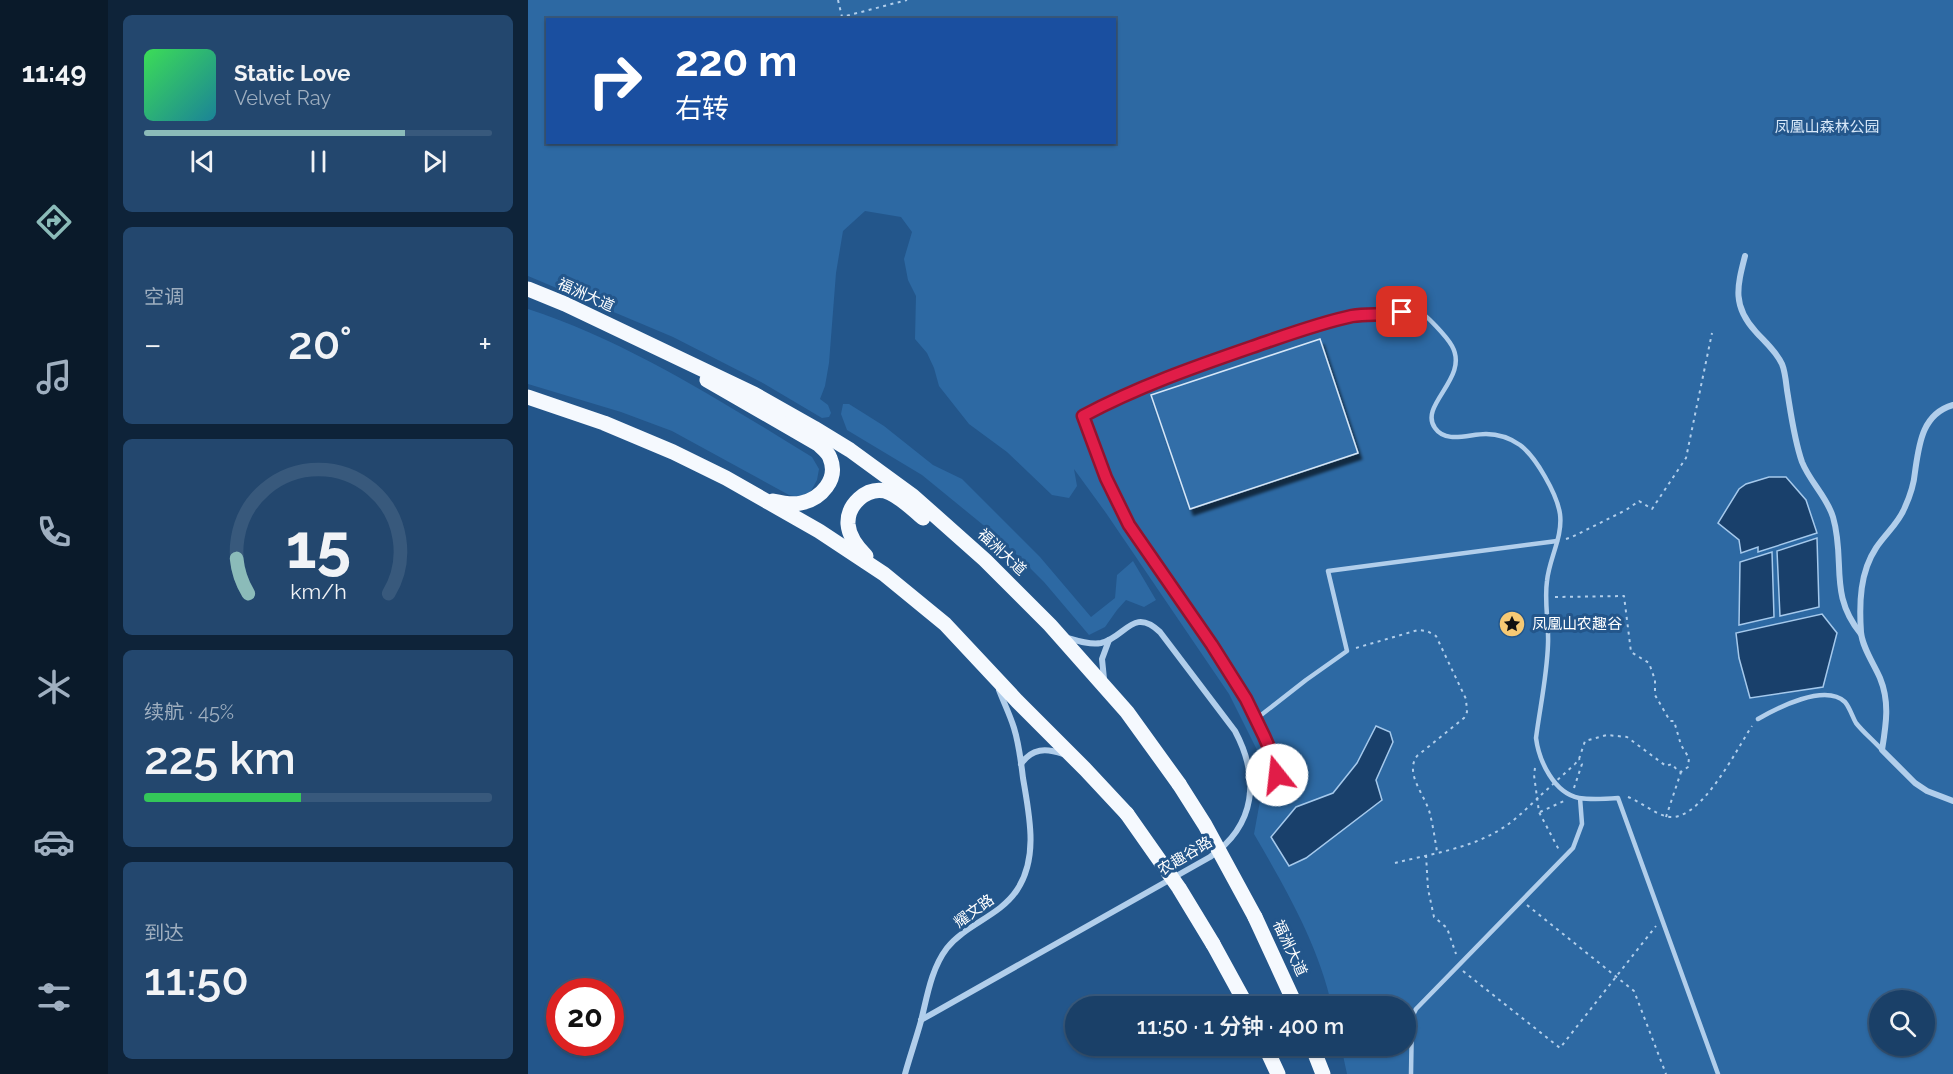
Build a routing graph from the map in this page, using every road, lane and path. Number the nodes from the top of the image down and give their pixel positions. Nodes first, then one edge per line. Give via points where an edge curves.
1 (838, 0) edge
2 (907, 0) edge
3 (1745, 256) dead end
4 (528, 289) edge
5 (1712, 333) dead end
6 (645, 341) junction
7 (528, 397) edge
8 (1953, 405) edge
9 (764, 500) junction
10 (1557, 541) junction
11 (985, 560) junction
12 (884, 574) junction
13 (1546, 598) junction
14 (1057, 633) junction
15 (1861, 634) junction
16 (1109, 640) junction
17 (1347, 651) junction
18 (992, 674) junction
19 (1106, 687) junction
20 (1256, 719) junction
21 (1758, 719) joint
22 (1882, 750) junction
23 (1538, 753) junction
24 (1074, 759) junction
25 (1021, 764) junction
26 (1681, 772) junction
27 (1249, 793) junction
28 (1580, 798) junction
29 (1618, 798) junction
30 (1538, 799) junction
31 (1953, 801) edge
32 (1666, 817) junction
33 (1437, 852) junction
34 (1563, 858) junction
35 (1395, 863) dead end
36 (1523, 902) junction
37 (1662, 918) junction
38 (1616, 977) junction
39 (1242, 996) edge
40 (1291, 996) edge
41 (921, 1020) junction
42 (1560, 1048) dead end
43 (1270, 1056) edge
44 (1316, 1056) edge
45 (905, 1074) edge
46 (1278, 1074) edge
47 (1323, 1074) edge
48 (1411, 1074) edge
49 (1666, 1074) edge
50 (1718, 1074) edge

1 - 2 path via 842,17
3 - 15 street via 1738,286 1741,310 1783,365 1802,462 1831,511 1840,592 1845,610
4 - 6 main road, 福洲大道
5 - 10 path via 1686,458 1652,509 1639,501
6 - 9 main road via 827,452 832,473 819,496 800,503
6 - 11 main road, 福洲大道 via 754,394 850,450 913,496
7 - 9 main road via 673,452
8 - 15 street via 1927,423 1905,508 1870,560 1861,589
9 - 12 main road
10 - 13 lane
10 - 17 lane via 1328,571
10 - 20 lane via 1560,516 1555,496 1528,452 1495,435 1453,437 1443,436 1435,429 1432,410 1453,376 1456,357 1452,345 1417,310 1352,316 1279,338 1130,392 1083,416 1129,525 1212,645
11 - 12 main road via 893,495 878,491 857,500 848,523 857,547
11 - 14 main road, 福洲大道
12 - 18 main road via 945,624
13 - 23 lane via 1548,643 1536,738
13 - 26 path via 1624,596 1631,652 1649,663 1655,695 1670,721 1674,721 1689,758 1688,767
14 - 16 street via 1087,643
14 - 19 main road, 福洲大道
15 - 22 street via 1885,697
16 - 19 street via 1102,659
16 - 27 street, 农趣谷路 via 1134,623 1148,624 1160,632 1235,731 1248,763
17 - 20 lane
17 - 33 path via 1418,630 1427,631 1436,636 1466,699 1464,718 1412,762 1430,812
18 - 24 main road
18 - 25 street, 耀文路 via 1012,722
19 - 40 main road, 福洲大道, bridge via 1179,784 1210,834
20 - 27 lane via 1277,775 1270,789
21 - 22 lane via 1788,702 1828,695 1846,703 1856,723
21 - 32 path via 1718,782 1701,801 1686,813
22 - 31 street via 1915,783
23 - 28 lane via 1561,787
23 - 30 path via 1534,775
24 - 25 street via 1042,750 1026,757
24 - 39 main road, bridge via 1127,814 1179,888
25 - 41 street, 耀文路 via 1031,840 1025,874 1006,903 947,949 931,982
26 - 30 path, bridge via 1672,764 1666,766 1627,737 1607,735 1585,741 1575,764
26 - 32 path
27 - 41 street, 农趣谷路 via 1244,819 1222,848
28 - 29 lane
28 - 34 lane via 1582,824 1573,848
29 - 32 path via 1634,800
29 - 37 lane
30 - 33 path via 1493,834
30 - 34 path via 1539,812
33 - 35 path
34 - 36 lane
36 - 38 path
36 - 48 lane via 1416,1010 1412,1017
37 - 38 path
37 - 50 lane
38 - 42 path
38 - 49 path via 1634,991
41 - 45 street, 耀文路
43 - 46 main road
44 - 47 main road

